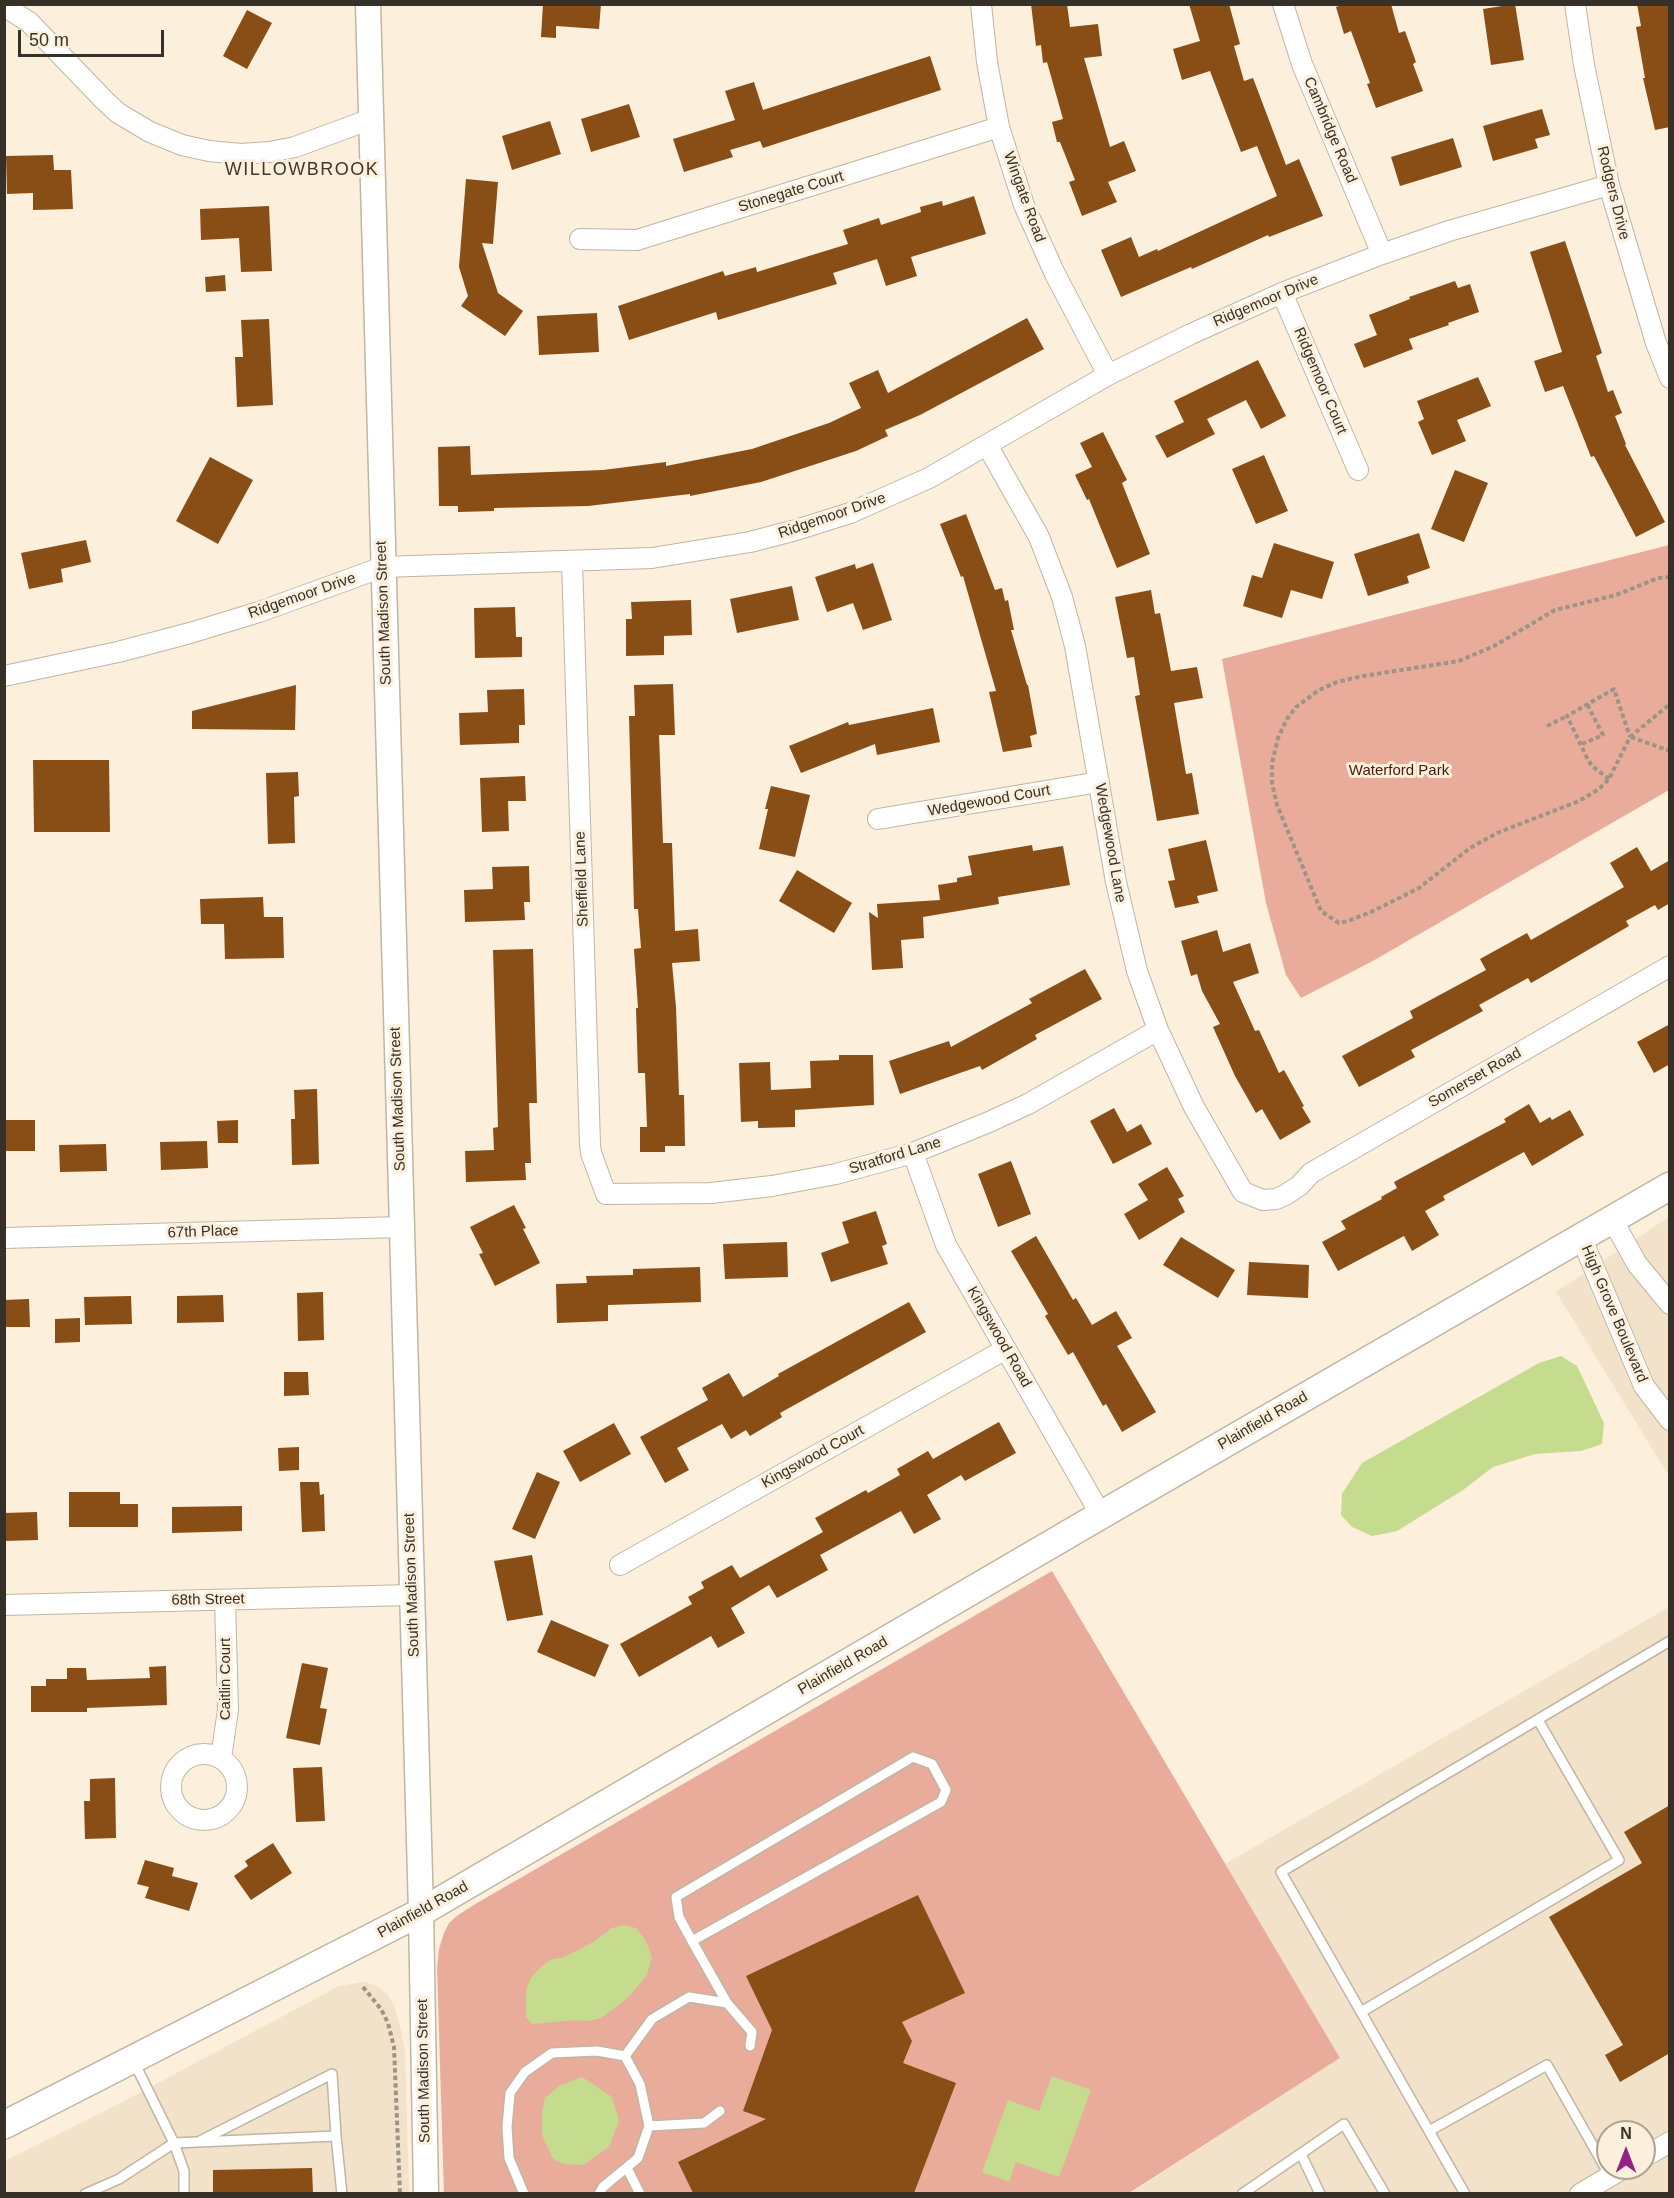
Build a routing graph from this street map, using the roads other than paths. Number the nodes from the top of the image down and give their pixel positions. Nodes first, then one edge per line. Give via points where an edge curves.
1 (368, 4) edge
2 (981, 4) edge
3 (1284, 4) edge
4 (1575, 4) edge
5 (4, 6) edge
6 (371, 119) junction
7 (999, 128) junction
8 (1610, 185) junction
9 (580, 239) dead end
10 (1382, 254) junction
11 (1282, 293) junction
12 (1663, 341) edge
13 (1108, 375) junction
14 (1670, 378) edge
15 (987, 446) junction
16 (1358, 470) dead end
17 (572, 561) junction
18 (383, 567) junction
19 (4, 676) edge
20 (1099, 782) junction
21 (878, 819) dead end
22 (1670, 966) edge
23 (1158, 1030) junction
24 (913, 1153) junction
25 (1670, 1186) edge
26 (606, 1194) joint
27 (1285, 1195) joint
28 (1612, 1219) junction
29 (402, 1227) junction
30 (1581, 1237) junction
31 (4, 1238) edge
32 (1670, 1304) edge
33 (1006, 1349) junction
34 (1670, 1420) edge
35 (1101, 1515) junction
36 (620, 1565) dead end
37 (412, 1595) junction
38 (225, 1600) junction
39 (4, 1605) edge
40 (1670, 1641) edge
41 (1538, 1720) junction
42 (221, 1758) dead end
43 (421, 1912) junction
44 (692, 1941) junction
45 (728, 2003) junction
46 (1361, 2012) junction
47 (750, 2046) dead end
48 (625, 2056) junction
49 (133, 2060) junction
50 (720, 2111) dead end
51 (4, 2125) edge
52 (649, 2126) junction
53 (1429, 2131) junction
54 (336, 2136) junction
55 (1596, 2140) edge
56 (197, 2142) junction
57 (1670, 2142) edge
58 (174, 2143) junction
59 (1656, 2150) edge
60 (1301, 2154) junction
61 (627, 2168) junction
62 (1603, 2180) edge
63 (85, 2193) edge
64 (184, 2193) edge
65 (342, 2193) edge
66 (426, 2193) edge
67 (524, 2193) edge
68 (599, 2193) edge
69 (640, 2193) edge
70 (1242, 2193) edge
71 (1320, 2193) edge
72 (1385, 2193) edge
73 (1465, 2193) edge
74 (1580, 2193) edge

1 - 6 street, South Madison Street
2 - 7 street, Wingate Road
3 - 10 street, Cambridge Road via 1302,64
4 - 8 street, Rodgers Drive
5 - 6 street via 28,22 118,113 182,145 242,154 270,152 295,147
6 - 18 street, South Madison Street
7 - 9 street, Stonegate Court via 637,240
7 - 13 street, Wingate Road via 1040,243
8 - 10 street, Ridgemoor Drive
8 - 12 street, Rodgers Drive
10 - 11 street, Ridgemoor Drive
11 - 13 street, Ridgemoor Drive
11 - 16 street, Ridgemoor Court
12 - 14 street, Rodgers Drive
13 - 15 street, Ridgemoor Drive
15 - 17 street, Ridgemoor Drive via 929,478 850,513 750,543 652,558
15 - 20 street, Wedgewood Lane via 1039,537 1062,597 1076,646
17 - 18 street, Ridgemoor Drive
17 - 26 street, Sheffield Lane via 590,1144
18 - 19 street, Ridgemoor Drive via 190,633
18 - 29 street, South Madison Street
20 - 21 street, Wedgewood Court
20 - 23 street, Wedgewood Lane via 1125,923
22 - 27 street, Somerset Road via 1311,1173
23 - 24 street, Stratford Lane via 1028,1104
23 - 27 street, Wedgewood Lane via 1194,1107 1243,1192 1263,1200
24 - 26 street, Stratford Lane via 772,1186 711,1193
24 - 33 street, Kingswood Road via 946,1245
25 - 28 main road, Plainfield Road
28 - 30 main road, Plainfield Road
28 - 32 street via 1637,1264
29 - 31 street, 67th Place
29 - 37 street, South Madison Street
30 - 34 street, High Grove Boulevard via 1644,1386
30 - 35 main road, Plainfield Road
33 - 35 street, Kingswood Road
33 - 36 street, Kingswood Court
35 - 43 main road, Plainfield Road
37 - 38 street, 68th Street
37 - 43 street, South Madison Street
38 - 39 street, 68th Street
38 - 42 street, Caitlin Court via 228,1710
40 - 41 lane
41 - 46 lane via 1281,1872
41 - 46 lane via 1619,1860
43 - 49 main road, Plainfield Road
43 - 66 street, South Madison Street
44 - 44 lane via 679,1917 676,1897 914,1757 932,1764 946,1790 941,1802
44 - 45 lane
45 - 47 lane via 752,2032
45 - 48 lane via 689,1996 652,2019
46 - 53 lane
48 - 52 lane via 640,2084
48 - 67 lane via 597,2051 552,2054 525,2072 510,2093 507,2127 509,2158
49 - 51 main road, Plainfield Road
49 - 58 lane
50 - 52 lane via 704,2123
52 - 61 lane via 638,2158
53 - 55 lane via 1546,2065
53 - 73 lane
54 - 56 lane
54 - 56 lane via 333,2074
54 - 65 lane
56 - 58 lane
57 - 59 street
58 - 63 lane via 119,2179
58 - 64 lane via 184,2171
60 - 70 lane
60 - 71 lane
60 - 72 lane via 1344,2124
61 - 68 lane
61 - 69 lane
62 - 74 street

